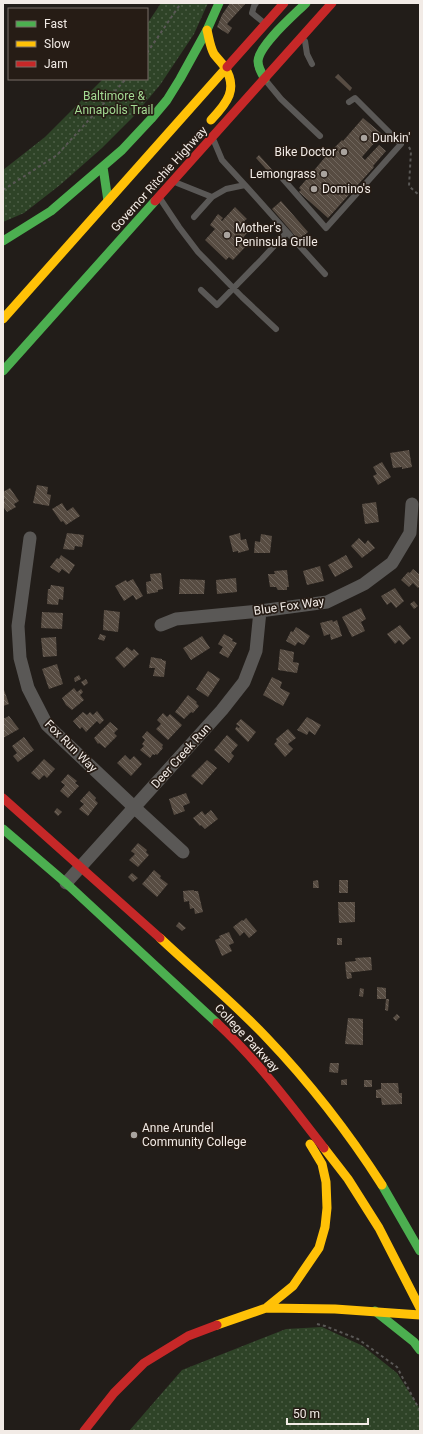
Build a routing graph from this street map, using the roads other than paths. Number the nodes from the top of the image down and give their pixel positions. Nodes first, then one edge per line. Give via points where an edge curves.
1 (219, 3) edge
2 (256, 3) edge
3 (284, 3) edge
4 (306, 3) edge
5 (332, 3) edge
6 (266, 24) junction
7 (207, 30) junction
8 (304, 35) junction
9 (312, 64) dead end
10 (226, 69) junction
11 (265, 79) junction
12 (349, 102) dead end
13 (207, 125) dead end
14 (320, 136) dead end
15 (212, 138) junction
16 (103, 168) junction
17 (286, 175) dead end
18 (174, 182) junction
19 (245, 185) junction
20 (212, 197) junction
21 (159, 198) junction
22 (108, 201) junction
23 (139, 206) dead end
24 (194, 217) dead end
25 (287, 232) junction
26 (121, 240) junction
27 (3, 241) edge
28 (325, 274) dead end
29 (233, 288) junction
30 (202, 290) dead end
31 (3, 319) edge
32 (276, 329) dead end
33 (3, 371) edge
34 (412, 504) dead end
35 (30, 538) dead end
36 (260, 611) junction
37 (161, 624) dead end
38 (3, 798) edge
39 (135, 808) junction
40 (3, 829) edge
41 (183, 852) dead end
42 (81, 867) junction
43 (66, 883) junction
44 (285, 1098) junction
45 (402, 1217) junction
46 (420, 1239) edge
47 (420, 1252) edge
48 (266, 1308) junction
49 (420, 1308) edge
50 (375, 1311) junction
51 (420, 1315) edge
52 (420, 1350) edge
53 (84, 1431) edge

1 - 7 main road
2 - 6 lane via 252,13
3 - 6 main road, Governor Ritchie Highway
4 - 11 main road via 258,55 258,63
5 - 8 main road, Governor Ritchie Highway
6 - 10 main road, Governor Ritchie Highway
7 - 10 main road via 213,52
7 - 16 main road via 167,100
8 - 9 lane via 307,54
8 - 11 main road, Governor Ritchie Highway
10 - 13 main road via 230,81 227,102
10 - 22 main road, Governor Ritchie Highway
11 - 14 lane via 281,99
11 - 15 main road, Governor Ritchie Highway
12 - 17 lane via 355,98 401,144 326,228 283,179
15 - 18 main road, Governor Ritchie Highway
15 - 19 lane via 222,160
16 - 22 main road
16 - 27 main road via 51,211
18 - 20 lane
18 - 21 main road, Governor Ritchie Highway
19 - 20 lane via 226,189
19 - 25 lane
20 - 24 lane
21 - 26 main road, Governor Ritchie Highway
21 - 29 lane via 198,252
22 - 31 main road, Governor Ritchie Highway
23 - 26 main road
25 - 28 lane
25 - 29 lane
26 - 33 main road, Governor Ritchie Highway
29 - 30 lane via 217,305
29 - 32 lane
34 - 36 street, Blue Fox Way via 410,533 392,563 364,584 327,602
35 - 39 street, Fox Run Way via 18,626 20,658 28,688 47,725
36 - 37 street, Blue Fox Way via 176,619
36 - 39 street, Deer Creek Run via 256,651 244,682
38 - 42 main road, College Parkway
39 - 41 street, Fox Run Way
39 - 42 street, Deer Creek Run
40 - 43 main road, College Parkway
42 - 43 street, Deer Creek Run
42 - 45 main road, College Parkway via 226,998 293,1066 371,1167
43 - 44 main road, College Parkway via 230,1035
44 - 48 main road via 322,1164 327,1208 319,1248 293,1286
44 - 49 main road, College Parkway via 348,1179 379,1228
45 - 46 main road
45 - 47 main road, College Parkway
48 - 50 main road
48 - 53 main road via 188,1336 144,1362 114,1393
50 - 51 main road
50 - 52 main road

